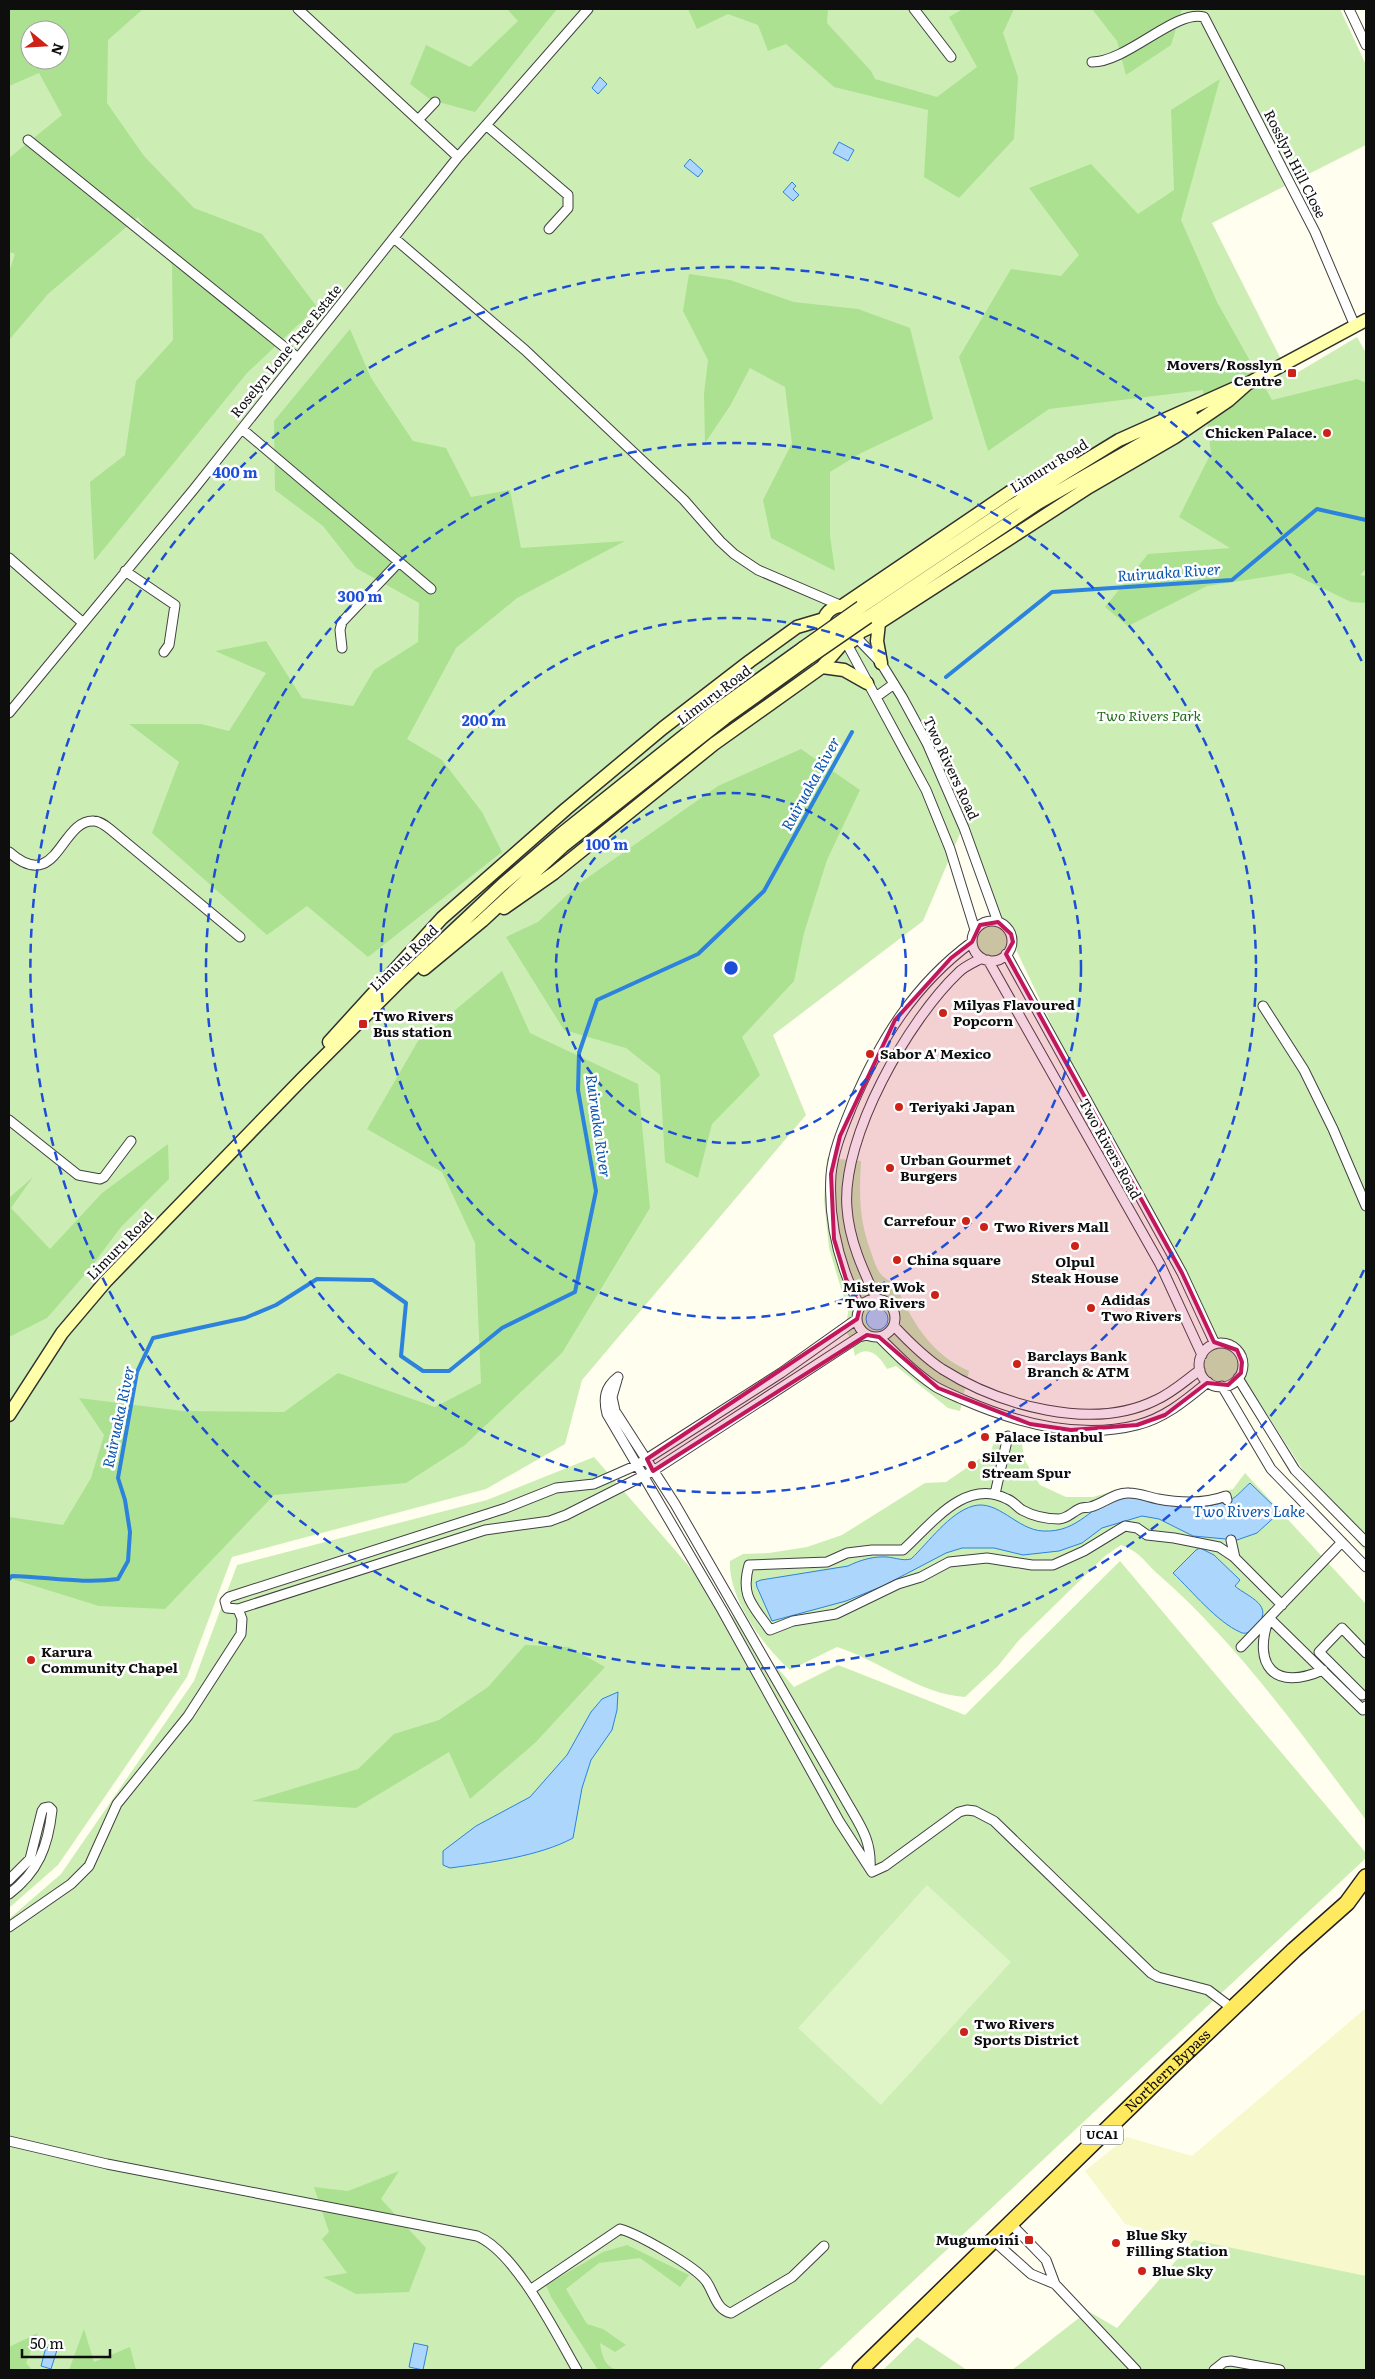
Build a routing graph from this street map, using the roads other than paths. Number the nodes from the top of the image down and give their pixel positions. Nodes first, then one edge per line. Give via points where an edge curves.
1 (298, 9) edge
2 (588, 9) edge
3 (914, 9) edge
4 (1349, 9) edge
5 (1366, 45) edge
6 (951, 57) dead end
7 (1092, 62) dead end
8 (435, 102) dead end
9 (418, 120) junction
10 (486, 125) junction
11 (28, 140) dead end
12 (458, 157) junction
13 (549, 229) dead end
14 (394, 238) junction
15 (1361, 323) edge
16 (298, 358) junction
17 (1243, 386) junction
18 (242, 429) junction
19 (1119, 440) junction
20 (9, 558) edge
21 (400, 562) junction
22 (125, 571) junction
23 (431, 589) dead end
24 (842, 606) junction
25 (869, 616) junction
26 (824, 619) junction
27 (82, 622) junction
28 (851, 640) junction
29 (342, 648) dead end
30 (164, 652) dead end
31 (807, 652) junction
32 (881, 663) junction
33 (822, 667) junction
34 (867, 683) junction
35 (894, 684) junction
36 (9, 695) edge
37 (876, 697) junction
38 (17, 703) junction
39 (9, 713) edge
40 (9, 852) edge
41 (482, 921) junction
42 (998, 922) junction
43 (975, 930) junction
44 (240, 937) dead end
45 (972, 942) junction
46 (1006, 954) junction
47 (985, 959) junction
48 (1263, 1006) dead end
49 (362, 1021) junction
50 (1055, 1042) junction
51 (1040, 1052) junction
52 (291, 1090) junction
53 (9, 1120) edge
54 (131, 1141) dead end
55 (1366, 1206) edge
56 (876, 1298) junction
57 (860, 1307) junction
58 (857, 1319) junction
59 (894, 1326) junction
60 (867, 1335) junction
61 (879, 1337) junction
62 (1215, 1344) junction
63 (1202, 1354) junction
64 (1200, 1370) junction
65 (1238, 1378) junction
66 (1208, 1382) junction
67 (1222, 1386) junction
68 (9, 1415) edge
69 (1008, 1436) dead end
70 (647, 1459) junction
71 (637, 1466) junction
72 (653, 1470) junction
73 (644, 1476) junction
74 (995, 1494) junction
75 (1227, 1500) dead end
76 (1358, 1534) junction
77 (1231, 1540) dead end
78 (1366, 1542) edge
79 (1344, 1544) junction
80 (1235, 1558) junction
81 (1366, 1567) edge
82 (1282, 1605) junction
83 (238, 1609) junction
84 (1269, 1618) junction
85 (1241, 1647) dead end
86 (1366, 1653) edge
87 (1322, 1670) junction
88 (1365, 1695) edge
89 (1366, 1706) edge
90 (870, 1869) junction
91 (1366, 1876) edge
92 (9, 1880) edge
93 (1366, 1890) edge
94 (9, 1894) edge
95 (1347, 1904) junction
96 (9, 1927) edge
97 (1233, 2009) junction
98 (9, 2142) edge
99 (1010, 2223) junction
100 (994, 2241) junction
101 (824, 2246) dead end
102 (1055, 2284) junction
103 (530, 2290) junction
104 (577, 2370) edge
105 (860, 2370) edge
106 (1136, 2370) edge
107 (1214, 2370) edge
108 (1280, 2370) edge

1 - 9 street
2 - 10 street, Roselyn Lone Tree Estate
3 - 6 street
4 - 5 street
7 - 15 street, Rosslyn Hill Close via 1104,62 1196,15 1204,18
8 - 9 street
9 - 12 street
10 - 12 street, Roselyn Lone Tree Estate
10 - 13 street via 568,195 568,208
11 - 16 street
12 - 14 street, Roselyn Lone Tree Estate
14 - 16 street, Roselyn Lone Tree Estate
14 - 24 street via 525,350 684,500 734,554 758,570
15 - 17 main road, Limuru Road
16 - 18 street, Roselyn Lone Tree Estate
17 - 19 main road, Limuru Road via 1238,385
17 - 25 main road, Limuru Road via 1038,503
18 - 21 street
18 - 22 street, Roselyn Lone Tree Estate
19 - 24 main road, Limuru Road via 1082,454 1010,492
19 - 25 main road, Limuru Road via 1013,505
20 - 27 street
21 - 23 street
21 - 29 street via 342,622
22 - 27 street, Roselyn Lone Tree Estate
22 - 30 street via 175,605 169,645
24 - 26 main road via 831,609
24 - 28 main road via 858,614 861,626
25 - 28 main road, Limuru Road
25 - 31 main road, Limuru Road, bridge
25 - 32 main road
26 - 28 main road via 826,636 830,641
26 - 52 main road, Limuru Road via 797,627 679,716 566,809 442,918 309,1063
27 - 38 street, Roselyn Lone Tree Estate
28 - 32 street, Two Rivers Road
28 - 33 main road, Limuru Road
28 - 34 street
31 - 41 main road, Limuru Road via 563,846
31 - 49 main road, Limuru Road via 710,715 560,835 452,933
32 - 35 street, Two Rivers Road
33 - 34 main road via 844,670
33 - 41 main road, Limuru Road via 714,744 554,873
34 - 37 street
35 - 37 street
35 - 42 street, Two Rivers Road via 946,785
36 - 38 street
37 - 43 street via 926,790 950,849
38 - 39 street, Roselyn Lone Tree Estate
40 - 44 street via 22,863 38,865 56,854 80,824 99,822
41 - 49 main road, Limuru Road
42 - 43 street via 985,922
42 - 46 street via 1011,934 1013,942
43 - 45 street
45 - 47 street
45 - 57 street via 951,958 895,1020 840,1136 831,1174 834,1239 846,1279
46 - 47 street via 1001,958
46 - 50 street, Two Rivers Road
47 - 51 street, Two Rivers Road
47 - 56 street via 961,970 931,1002 888,1070 854,1150 846,1207 851,1236
48 - 55 street via 1304,1070
49 - 52 main road, Limuru Road
50 - 51 street
50 - 62 street, Two Rivers Road via 1182,1273
51 - 63 street, Two Rivers Road via 1160,1264
52 - 68 main road, Limuru Road via 106,1282 62,1333
53 - 54 street via 78,1175 95,1178 104,1177
56 - 57 street
56 - 59 street via 893,1307 896,1313
57 - 58 street
58 - 60 street
58 - 70 street via 781,1373
59 - 61 street via 886,1335
59 - 64 street via 942,1369 980,1389 1032,1408 1078,1414 1129,1410 1156,1400
60 - 61 street
60 - 72 street via 811,1366
61 - 66 street via 938,1388 1030,1424 1071,1430 1137,1425 1165,1415
62 - 63 street
62 - 65 street via 1225,1343 1237,1350 1242,1362
63 - 64 street
64 - 66 street
65 - 67 street
65 - 76 street via 1290,1464
66 - 67 street
67 - 79 street via 1271,1469
69 - 74 street
70 - 71 street
70 - 71 street via 615,1411 612,1397 618,1377 607,1389 604,1402 607,1414
70 - 72 street
71 - 73 street
71 - 83 street via 594,1484 540,1493 506,1508 227,1598 227,1608
72 - 73 street
72 - 90 street via 866,1837 871,1851
73 - 83 street via 550,1521 485,1530
73 - 90 street via 839,1821
74 - 75 street via 1039,1517 1057,1519 1067,1518 1081,1508 1125,1493 1186,1502 1226,1496
74 - 80 street via 976,1493 956,1502 903,1550 847,1553 827,1562 749,1565 744,1582 749,1600 770,1630 793,1621 836,1614 949,1562 987,1558 1053,1565 1125,1526 1137,1528 1147,1535 1219,1547
76 - 78 street
76 - 79 street
77 - 80 street
79 - 81 street
79 - 82 street
80 - 82 street
82 - 84 street
83 - 96 street via 242,1619 241,1634 188,1716 117,1804 89,1866 71,1884
84 - 85 street
84 - 87 street
84 - 87 street via 1262,1645 1264,1660 1272,1671 1288,1679 1307,1677
86 - 88 street via 1342,1628 1319,1652
87 - 89 street via 1363,1710
90 - 97 street via 878,1871 959,1812 967,1810 984,1814 1151,1973 1208,1990
91 - 95 main road, Northern Bypass / UCA1
92 - 94 street via 30,1859 42,1811 49,1807 52,1810 50,1824 38,1865
93 - 95 main road, UCA1
95 - 97 main road, Northern Bypass / UCA1
97 - 99 main road, Northern Bypass / UCA1
98 - 103 street via 477,2236 498,2249
99 - 100 main road, Northern Bypass / UCA1
99 - 102 street via 1046,2260
100 - 102 street via 1031,2274
100 - 105 main road, Northern Bypass / UCA1
101 - 103 street via 792,2277 731,2313 720,2308 706,2282 692,2267 620,2229
102 - 106 street
103 - 104 street
107 - 108 street via 1231,2361

